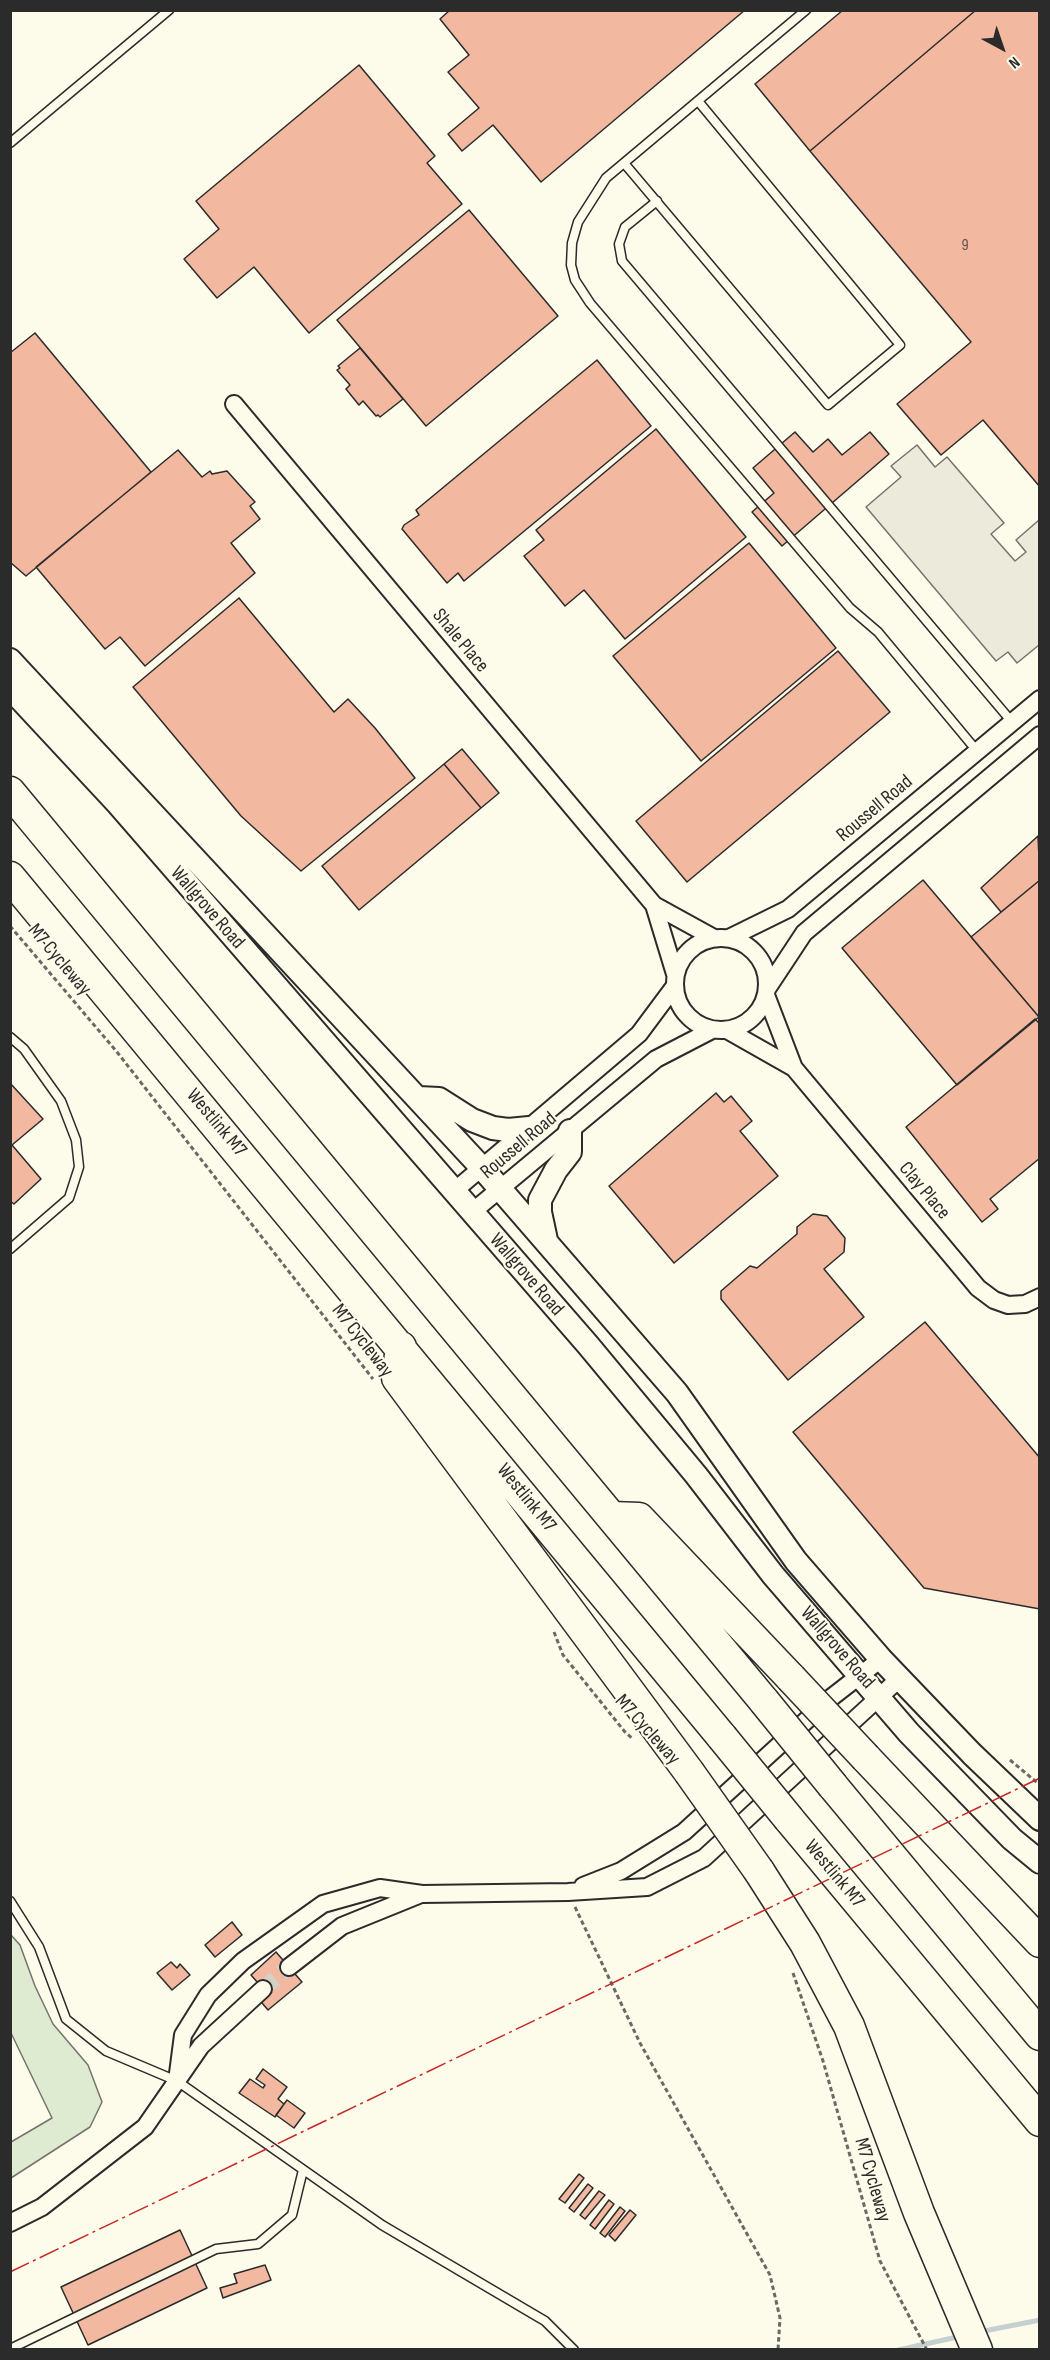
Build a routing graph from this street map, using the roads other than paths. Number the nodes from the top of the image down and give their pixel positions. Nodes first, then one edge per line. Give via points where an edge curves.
1 (170, 10) edge
2 (806, 10) edge
3 (698, 101) junction
4 (10, 144) edge
5 (624, 163) junction
6 (657, 201) junction
7 (234, 404) dead end
8 (10, 660) edge
9 (10, 688) edge
10 (1040, 699) edge
11 (1012, 722) junction
12 (1040, 735) edge
13 (977, 751) junction
14 (10, 792) edge
15 (10, 877) edge
16 (654, 905) junction
17 (721, 938) junction
18 (675, 980) junction
19 (767, 992) junction
20 (719, 1030) junction
21 (10, 1037) edge
22 (794, 1068) junction
23 (419, 1098) junction
24 (529, 1128) junction
25 (570, 1131) junction
26 (482, 1168) junction
27 (500, 1189) junction
28 (453, 1192) junction
29 (471, 1213) junction
30 (547, 1243) junction
31 (10, 1249) edge
32 (1040, 1297) edge
33 (401, 1347) junction
34 (612, 1517) junction
35 (881, 1659) junction
36 (860, 1676) junction
37 (900, 1678) junction
38 (879, 1697) junction
39 (1040, 1818) edge
40 (1040, 1862) edge
41 (568, 1892) junction
42 (422, 1894) junction
43 (10, 1901) edge
44 (1040, 1942) edge
45 (289, 1967) tunnel mouth
46 (262, 1989) tunnel mouth
47 (1040, 2035) edge
48 (177, 2081) junction
49 (1040, 2121) edge
50 (303, 2170) junction
51 (10, 2223) edge
52 (10, 2349) edge
53 (574, 2349) edge
54 (977, 2349) edge

1 - 4 lane
2 - 3 lane
3 - 5 lane
3 - 6 lane via 900,345 828,405
5 - 6 lane
5 - 13 lane via 601,185 578,222 572,243 575,280 590,303 850,608 878,632
6 - 11 lane via 625,227 619,244 622,261
7 - 16 street, Shale Place
8 - 23 main road, Wallgrove Road
9 - 28 main road, Wallgrove Road via 118,804
10 - 11 street, Roussell Road
11 - 13 street, Roussell Road
12 - 19 street via 804,933
13 - 17 street, Roussell Road via 788,909
14 - 34 highway
15 - 33 highway, Westlink M7
16 - 17 street, Shale Place
16 - 18 street, Shale Place
17 - 18 street via 689,950
17 - 19 street via 750,947 758,956 764,966
18 - 20 street via 676,999 686,1015 700,1026
18 - 24 street, Roussell Road via 639,1034
19 - 20 street via 752,1019
19 - 22 street, Clay Place
20 - 22 street, Clay Place
20 - 25 street, Roussell Road via 656,1059
21 - 31 lane via 24,1049 61,1101 76,1140 80,1167 69,1198
22 - 32 street, Clay Place via 983,1293 1008,1305
23 - 24 main road via 439,1099 493,1128
23 - 26 main road, Wallgrove Road
24 - 26 street, Roussell Road
25 - 27 street, Roussell Road
25 - 30 main road via 570,1152 540,1200
26 - 27 main road, Wallgrove Road
26 - 28 street, Roussell Road
27 - 29 street, Roussell Road
27 - 30 main road, Wallgrove Road
28 - 29 main road, Wallgrove Road
29 - 36 main road, Wallgrove Road via 617,1380 773,1575
30 - 35 main road, Wallgrove Road via 677,1393 796,1561
33 - 49 highway, Westlink M7, bridge
33 - 54 highway, bridge via 397,1378 689,1772 805,1943 849,2026
34 - 44 highway, bridge via 639,1518
34 - 47 highway, bridge
35 - 36 street
35 - 37 main road, Wallgrove Road
36 - 38 main road, Wallgrove Road
36 - 41 street via 684,1832 621,1871
37 - 38 street
37 - 39 main road, Wallgrove Road
38 - 40 main road, Wallgrove Road via 977,1804
38 - 41 street via 704,1858 647,1887
41 - 42 street
42 - 45 street via 342,1926
42 - 48 street via 380,1888 323,1904 243,1961 208,1995 183,2035
43 - 48 lane via 39,1947 66,2019 106,2051
46 - 48 street via 201,2046
48 - 50 lane
48 - 51 street via 145,2127 42,2207
50 - 52 lane via 292,2215 258,2244 216,2249
50 - 53 lane via 382,2225 545,2321

